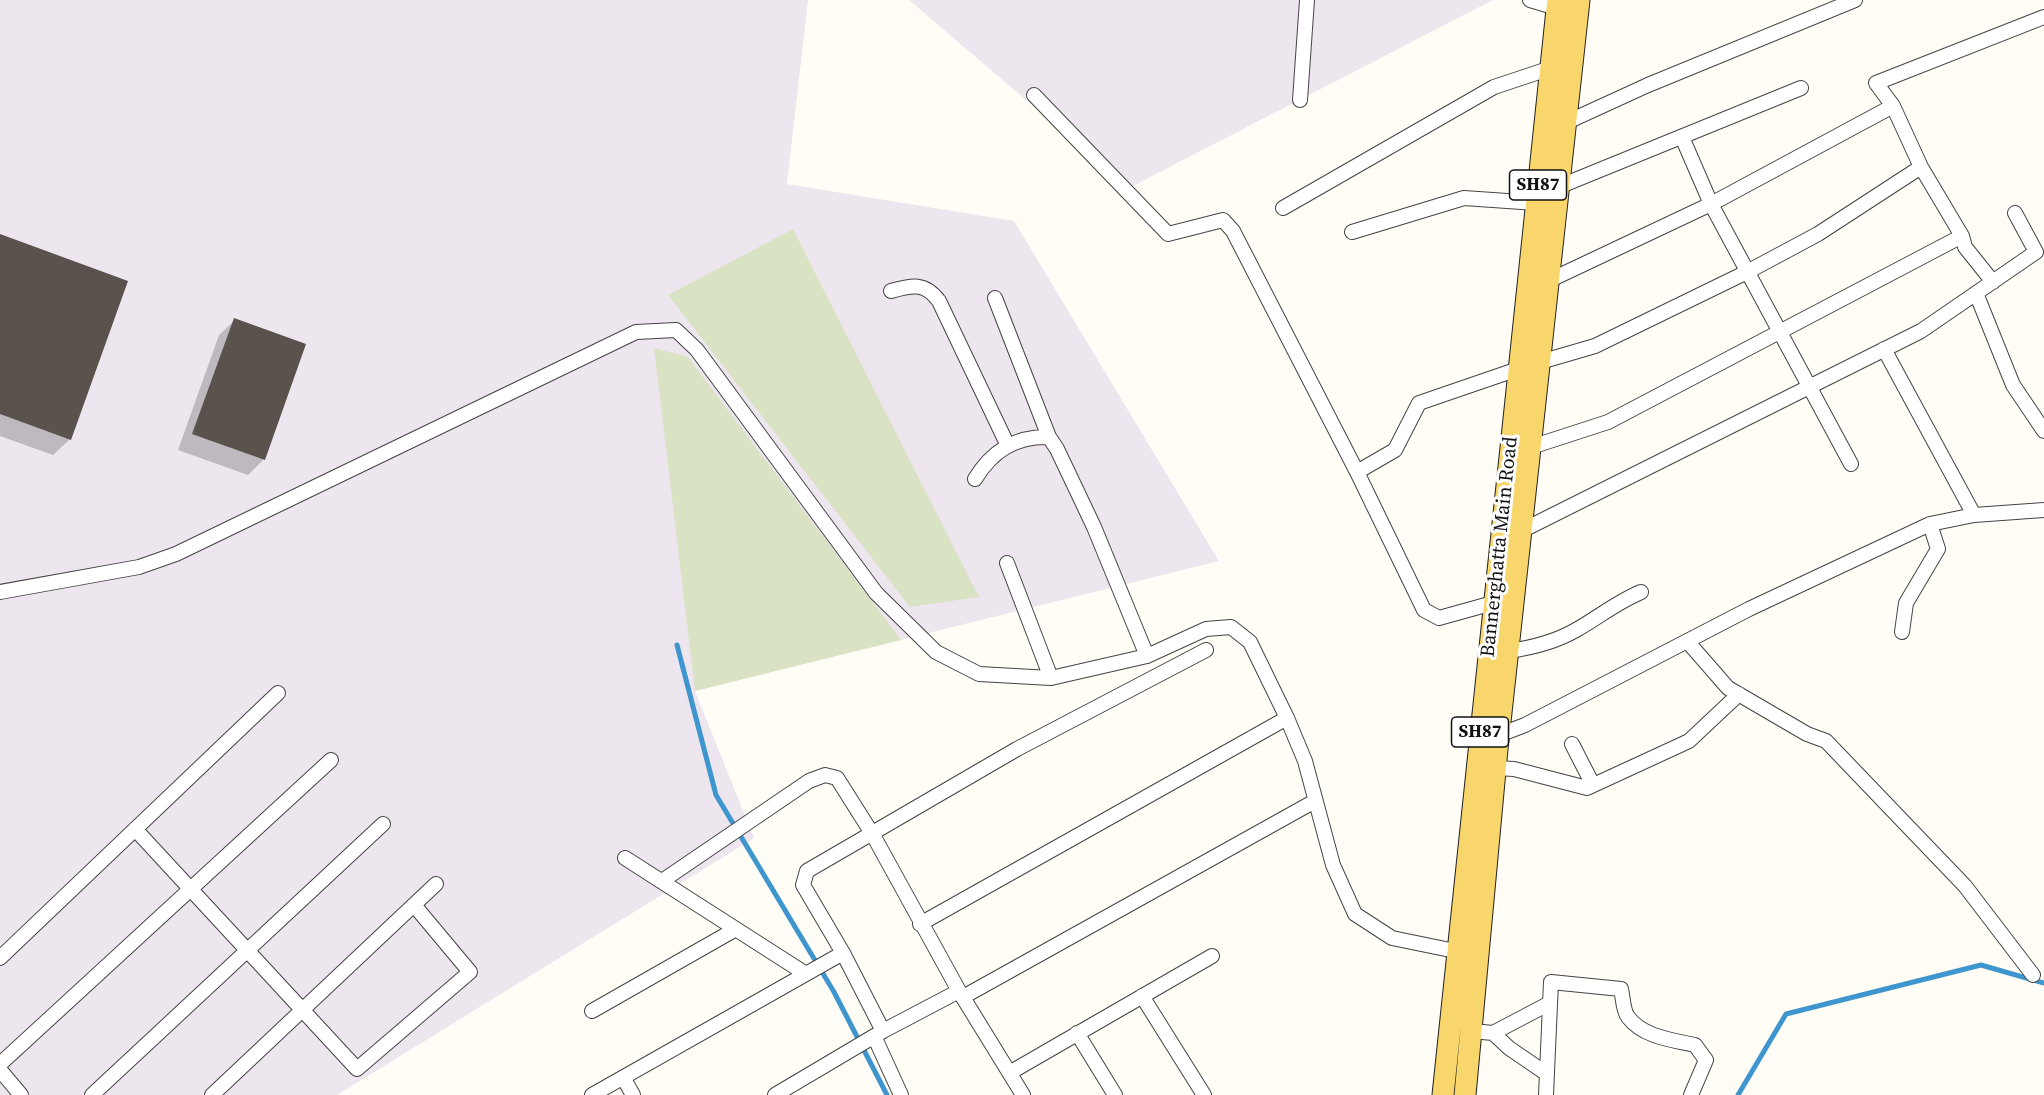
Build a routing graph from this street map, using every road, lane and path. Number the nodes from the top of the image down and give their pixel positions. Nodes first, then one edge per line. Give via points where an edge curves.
1 (1308, 0) edge
2 (1530, 0) edge
3 (1855, 0) edge
4 (1571, 2) edge
5 (2044, 17) edge
6 (1551, 68) junction
7 (1801, 88) dead end
8 (1034, 95) dead end
9 (1299, 100) dead end
10 (1893, 106) junction
11 (1565, 123) junction
12 (1682, 137) junction
13 (1921, 167) junction
14 (1558, 187) junction
15 (1536, 203) junction
16 (1711, 204) junction
17 (1283, 208) dead end
18 (2015, 213) dead end
19 (1352, 232) dead end
20 (1962, 236) junction
21 (2041, 255) edge
22 (1747, 272) junction
23 (1548, 281) junction
24 (1993, 282) junction
25 (891, 291) dead end
26 (1976, 293) junction
27 (995, 298) dead end
28 (1780, 332) junction
29 (1884, 349) junction
30 (1540, 363) junction
31 (1518, 369) junction
32 (1809, 385) junction
33 (2044, 431) edge
34 (1048, 437) junction
35 (1008, 446) junction
36 (1531, 447) junction
37 (1851, 464) dead end
38 (1357, 472) junction
39 (975, 479) dead end
40 (2044, 510) edge
41 (1974, 515) junction
42 (1930, 524) junction
43 (1523, 530) junction
44 (1007, 563) dead end
45 (0, 592) edge
46 (1641, 592) dead end
47 (1493, 603) junction
48 (1902, 632) dead end
49 (1687, 641) junction
50 (1206, 650) dead end
51 (1509, 651) junction
52 (1148, 656) junction
53 (1051, 678) junction
54 (278, 693) dead end
55 (1739, 694) junction
56 (1287, 718) junction
57 (1490, 733) junction
58 (1572, 744) dead end
59 (331, 760) dead end
60 (1496, 768) junction
61 (1593, 785) junction
62 (1315, 801) junction
63 (383, 824) dead end
64 (135, 830) junction
65 (873, 835) junction
66 (625, 858) dead end
67 (662, 881) junction
68 (436, 884) dead end
69 (190, 889) junction
70 (414, 905) junction
71 (920, 924) junction
72 (735, 929) junction
73 (247, 951) junction
74 (1457, 952) junction
75 (843, 953) junction
76 (1479, 954) junction
77 (1212, 956) dead end
78 (0, 958) edge
79 (806, 974) junction
80 (2033, 975) dead end
81 (961, 994) junction
82 (1142, 996) junction
83 (1550, 1003) junction
84 (302, 1010) junction
85 (592, 1011) dead end
86 (1482, 1032) junction
87 (1077, 1033) junction
88 (879, 1034) junction
89 (0, 1064) edge
90 (0, 1070) edge
91 (1011, 1072) junction
92 (1547, 1074) junction
93 (624, 1079) junction
94 (21, 1095) edge
95 (92, 1095) edge
96 (213, 1095) edge
97 (592, 1095) edge
98 (633, 1095) edge
99 (775, 1095) edge
100 (901, 1095) edge
101 (1023, 1095) edge
102 (1115, 1095) edge
103 (1204, 1095) edge
104 (1443, 1095) edge
105 (1465, 1095) edge
106 (1546, 1095) edge
107 (1690, 1095) edge

1 - 9 street
2 - 4 street
3 - 11 street
4 - 6 main road, Bannerghatta Main Road / SH87
4 - 11 main road
5 - 10 street via 1876,82
6 - 15 main road, Bannerghatta Main Road / SH87
6 - 17 street via 1494,87
7 - 12 street
8 - 38 street via 1168,234 1223,220 1233,231
10 - 13 street
10 - 16 street
11 - 14 main road
12 - 14 street
12 - 16 street
13 - 20 street
13 - 22 street via 1818,234
14 - 23 main road
15 - 19 street via 1464,198
15 - 31 main road, Bannerghatta Main Road / SH87
16 - 22 street
16 - 23 street
18 - 21 street
20 - 24 street via 1965,247
20 - 28 street
21 - 24 street
22 - 28 street
22 - 30 street via 1595,346
23 - 30 main road
24 - 26 street
25 - 35 street via 914,284 924,286 939,301
26 - 29 street via 1934,323
26 - 33 street via 2013,385
27 - 34 street
28 - 32 street
28 - 36 street via 1608,422
29 - 32 street
29 - 41 street
30 - 36 main road
31 - 38 street via 1419,403 1395,450
31 - 47 main road, Bannerghatta Main Road / SH87
32 - 37 street
32 - 43 street
34 - 35 street via 1034,436
34 - 52 street via 1058,448 1094,526
35 - 39 street via 987,460
36 - 43 main road
38 - 47 street via 1424,610 1439,618
40 - 41 street
41 - 42 street
42 - 48 street via 1938,549 1906,603
42 - 49 street
43 - 51 main road
44 - 53 street
45 - 53 street via 139,567 176,554 636,332 676,330 697,350 876,593 936,652 979,674
46 - 51 street via 1618,601 1575,631
47 - 57 main road, Bannerghatta Main Road / SH87
49 - 55 street via 1728,688
49 - 57 street via 1525,725
50 - 65 street via 1017,749
51 - 57 main road
52 - 53 street
52 - 56 street via 1206,629 1231,627 1250,642
54 - 64 street
55 - 61 street via 1689,741
55 - 80 street via 1807,735 1826,741 1965,886
56 - 62 street via 1305,760
56 - 71 street
57 - 60 main road
57 - 74 main road, Bannerghatta Main Road / SH87
58 - 61 street
59 - 69 street
60 - 61 street via 1587,788
60 - 76 main road
62 - 74 street via 1333,865 1355,914 1392,938
62 - 81 street
63 - 73 street
64 - 69 street
64 - 78 street
65 - 67 street via 837,778 825,776 809,781
65 - 71 street
65 - 75 street via 807,871 803,885
66 - 67 street
67 - 72 street
68 - 70 street
69 - 73 street
69 - 89 street
70 - 84 street
70 - 84 street via 470,972 357,1069
71 - 81 street
72 - 79 street
72 - 85 street
73 - 84 street
73 - 95 street
74 - 76 street
74 - 104 main road, Bannerghatta Main Road / SH87
75 - 79 street
75 - 88 street
76 - 86 main road
77 - 82 street
79 - 93 street
81 - 88 street
81 - 91 street
82 - 87 street
82 - 103 street
83 - 86 street
83 - 92 street
83 - 107 street via 1551,982 1621,989 1627,1016 1637,1026 1653,1035 1695,1045 1703,1053 1706,1060
84 - 96 street
86 - 92 street
86 - 105 main road
87 - 91 street
87 - 102 street
88 - 99 street
88 - 100 street
90 - 94 street
91 - 101 street
92 - 106 street
93 - 97 street
93 - 98 street

